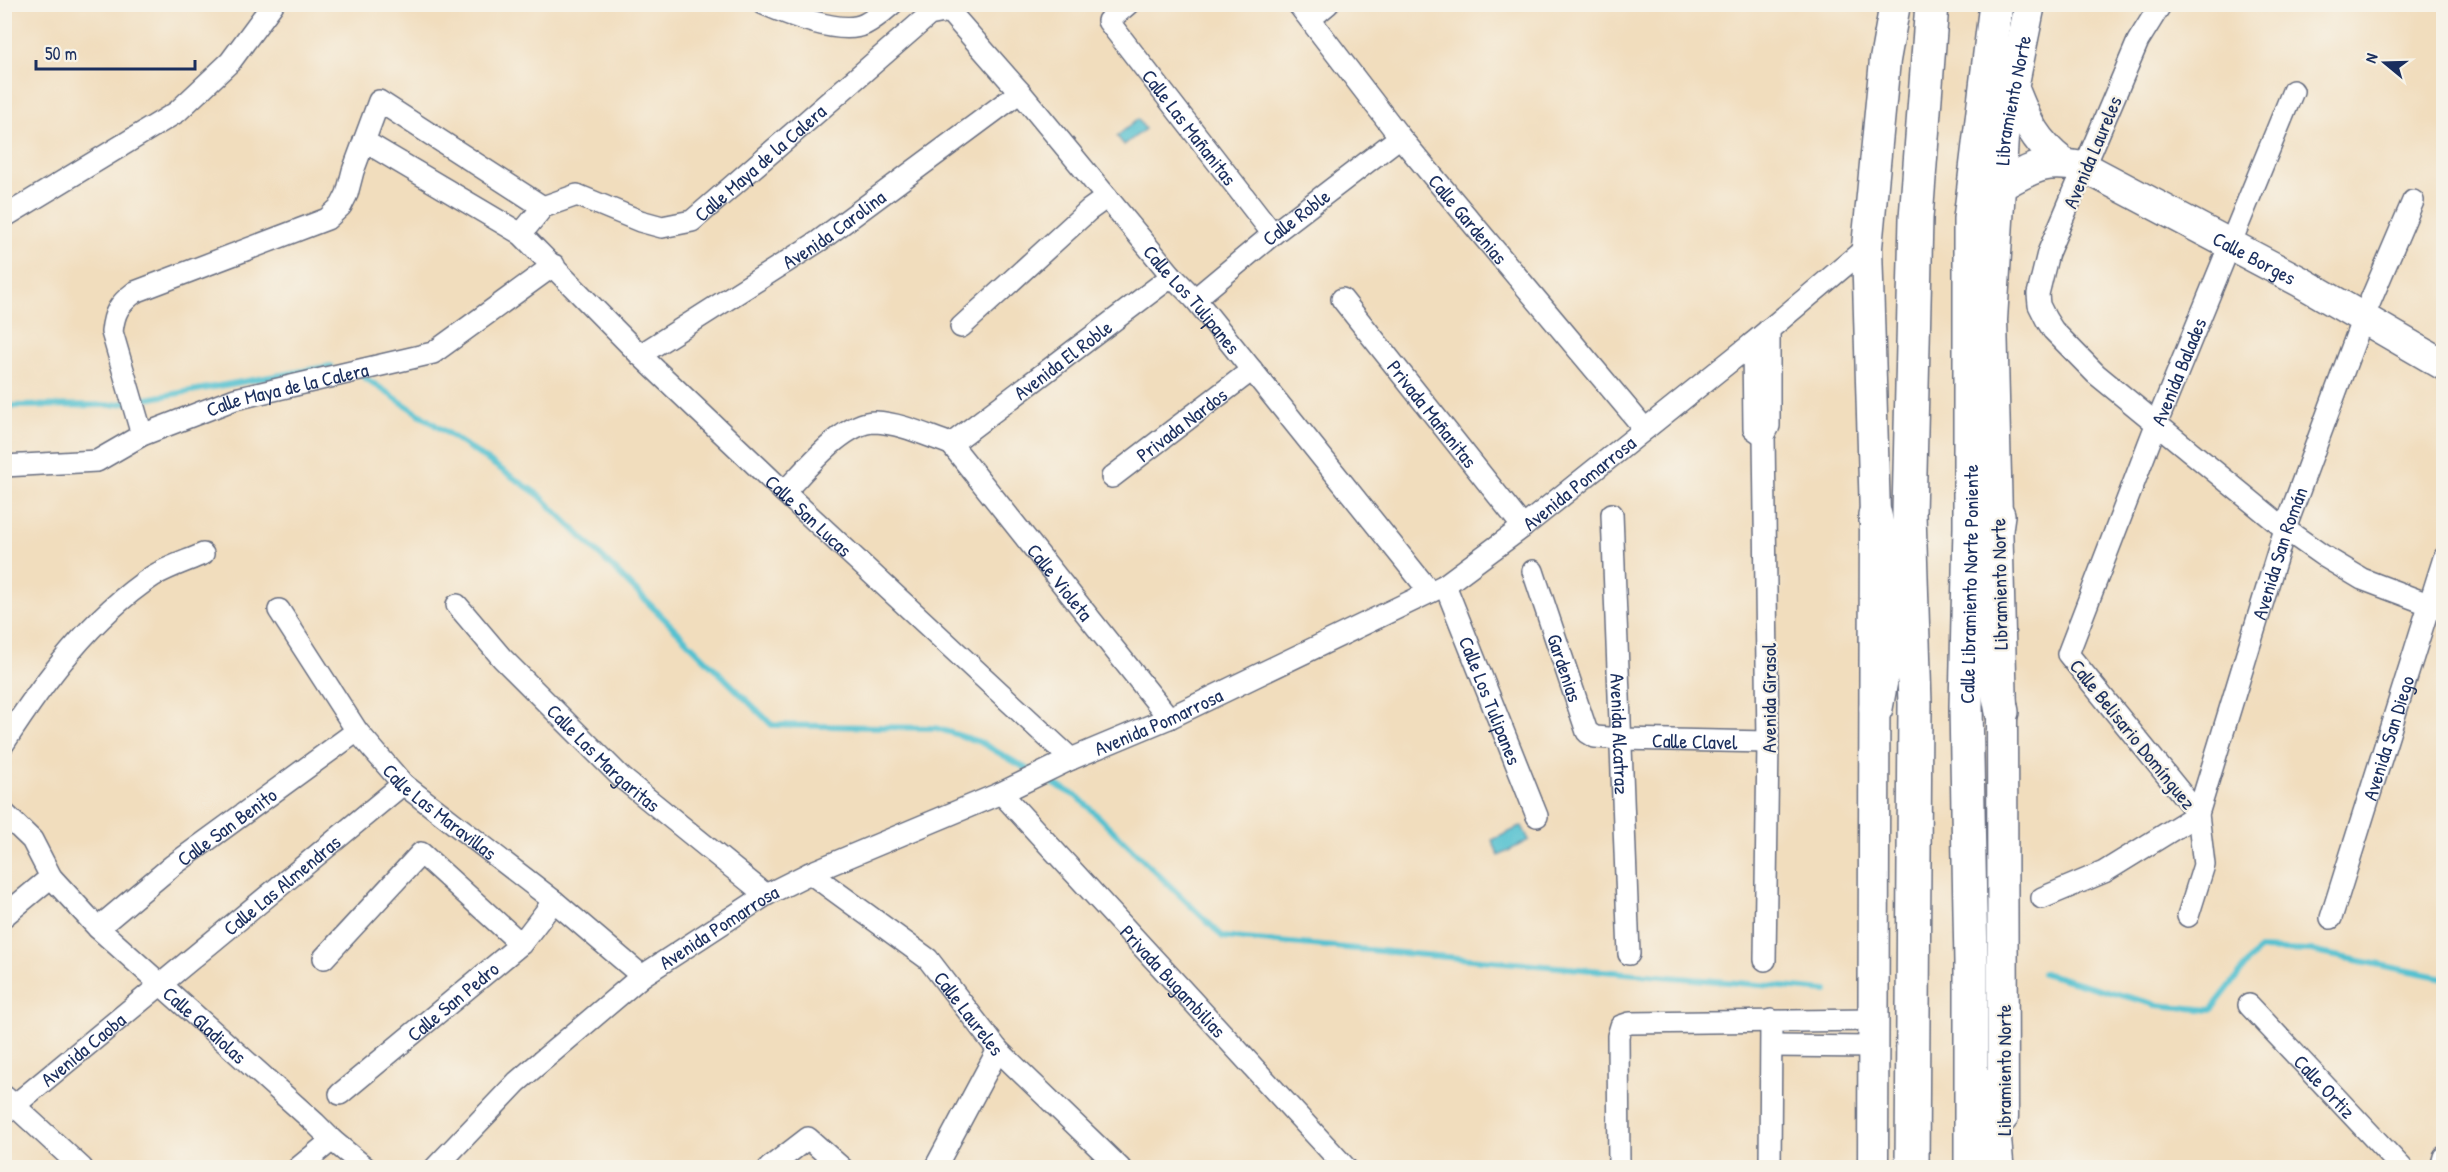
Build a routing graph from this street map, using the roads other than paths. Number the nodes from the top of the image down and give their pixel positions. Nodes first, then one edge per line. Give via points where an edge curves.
1 (273, 4) edge
2 (764, 4) edge
3 (892, 4) edge
4 (1128, 4) edge
5 (1328, 4) edge
6 (1894, 4) edge
7 (1932, 4) edge
8 (1996, 4) edge
9 (2030, 4) edge
10 (2161, 4) edge
11 (949, 11) joint
12 (1304, 12) edge
13 (2013, 87) junction
14 (2293, 91) dead end
15 (1020, 92) junction
16 (1400, 137) junction
17 (364, 141) junction
18 (2074, 165) junction
19 (2000, 186) junction
20 (1107, 197) junction
21 (2414, 201) dead end
22 (543, 207) junction
23 (4, 217) edge
24 (521, 234) junction
25 (1273, 234) junction
26 (2230, 243) junction
27 (1867, 246) junction
28 (554, 265) junction
29 (1172, 276) junction
30 (1195, 299) junction
31 (1342, 299) dead end
32 (2363, 318) junction
33 (961, 327) dead end
34 (1769, 329) junction
35 (1753, 343) junction
36 (640, 355) junction
37 (2444, 365) edge
38 (1251, 370) junction
39 (2156, 425) junction
40 (1644, 428) junction
41 (142, 435) junction
42 (1764, 436) junction
43 (951, 444) junction
44 (4, 466) edge
45 (1112, 477) dead end
46 (784, 492) junction
47 (1612, 514) dead end
48 (1909, 514) junction
49 (1875, 515) junction
50 (1984, 521) junction
51 (1522, 527) junction
52 (2285, 529) junction
53 (203, 554) dead end
54 (2444, 558) edge
55 (1533, 571) dead end
56 (1438, 588) junction
57 (457, 604) dead end
58 (2436, 608) edge
59 (279, 610) dead end
60 (1895, 610) junction
61 (1984, 616) junction
62 (2068, 654) joint
63 (1915, 704) junction
64 (1966, 707) junction
65 (1876, 708) junction
66 (2002, 712) junction
67 (1169, 718) junction
68 (357, 731) junction
69 (1621, 739) junction
70 (1768, 742) junction
71 (4, 743) edge
72 (1071, 759) junction
73 (403, 784) junction
74 (1006, 791) junction
75 (4, 813) edge
76 (2198, 814) junction
77 (1537, 816) dead end
78 (810, 873) junction
79 (51, 877) junction
80 (766, 895) junction
81 (2042, 898) dead end
82 (555, 901) junction
83 (4, 916) edge
84 (2188, 916) dead end
85 (2331, 918) dead end
86 (98, 928) junction
87 (521, 944) junction
88 (1629, 954) dead end
89 (324, 958) dead end
90 (1765, 960) dead end
91 (1971, 963) junction
92 (642, 976) junction
93 (160, 984) junction
94 (2249, 1005) dead end
95 (1771, 1020) junction
96 (1834, 1020) junction
97 (1873, 1033) junction
98 (1772, 1046) junction
99 (1833, 1047) junction
100 (998, 1050) junction
101 (340, 1094) dead end
102 (8, 1105) edge
103 (332, 1140) junction
104 (2444, 1157) edge
105 (82, 1167) edge
106 (298, 1167) edge
107 (366, 1167) edge
108 (435, 1167) edge
109 (769, 1167) edge
110 (842, 1167) edge
111 (935, 1167) edge
112 (1120, 1167) edge
113 (1346, 1167) edge
114 (1619, 1167) edge
115 (1770, 1167) edge
116 (1873, 1167) edge
117 (1912, 1167) edge
118 (1971, 1167) edge
119 (1997, 1167) edge
120 (2002, 1167) edge
121 (2402, 1167) edge
122 (2441, 1167) edge

1 - 23 street via 230,62 177,112
2 - 3 street via 826,25 845,27 863,25
4 - 25 street, Calle Las Mañanitas via 1108,21
5 - 12 street
6 - 27 street
7 - 48 highway via 1916,218
8 - 50 highway, Calle Libramiento Norte Poniente via 1970,219
9 - 13 street, Libramiento Norte
10 - 18 street, Avenida Laureles
11 - 15 street, Calle Los Tulipanes
11 - 22 street, Calle Maya de la Calera via 929,15 692,221 662,227 577,195
12 - 16 street, Calle Gardenias
13 - 18 street, Calle Borges via 2029,128 2043,147
13 - 19 street, Libramiento Norte via 2003,137
14 - 26 street, Avenida Balades
15 - 20 street, Calle Los Tulipanes
15 - 36 street, Avenida Carolina via 819,241
16 - 25 street, Calle Roble
16 - 40 street, Calle Gardenias
17 - 22 street via 379,101
17 - 24 street, Calle San Lucas
17 - 41 street via 347,194 327,219 135,292 120,303 112,332
18 - 19 street via 2044,164
18 - 26 street, Calle Borges
18 - 39 street, Avenida Laureles via 2040,279 2039,305 2053,330 2096,374
19 - 50 street, Libramiento Norte
20 - 29 street, Calle Los Tulipanes
20 - 33 street
21 - 32 street, Avenida San Román
22 - 24 street
24 - 28 street, Calle San Lucas
25 - 30 street, Calle Roble
26 - 32 street, Calle Borges
26 - 39 street, Avenida Balades
27 - 34 street, Avenida Pomarrosa
27 - 49 street
28 - 36 street, Calle San Lucas
28 - 41 street, Calle Maya de la Calera via 433,353 235,399
29 - 30 street, Calle Los Tulipanes
29 - 43 street, Avenida El Roble
30 - 38 street, Calle Los Tulipanes
31 - 51 street, Privada Mañanitas
32 - 37 street, Calle Borges
32 - 52 street, Avenida San Román
34 - 35 street, Avenida Pomarrosa
34 - 42 street, Avenida Girasol via 1770,426
35 - 40 street, Avenida Pomarrosa
35 - 42 street, Avenida Girasol via 1754,429
36 - 46 street, Calle San Lucas
38 - 45 street, Privada Nardos
38 - 56 street, Calle Los Tulipanes
39 - 52 street
39 - 62 street, Avenida Balades
40 - 51 street, Avenida Pomarrosa
41 - 44 street, Calle Maya de la Calera via 97,461
42 - 70 street, Avenida Girasol
43 - 46 street via 892,424 872,422 852,429 836,441
43 - 67 street, Calle Violeta
46 - 72 street, Calle San Lucas
47 - 69 street, Avenida Alcatraz
48 - 60 highway
48 - 63 highway
49 - 60 highway
49 - 65 street
50 - 61 highway
50 - 64 highway, Calle Libramiento Norte Poniente
50 - 66 street, Libramiento Norte
51 - 56 street, Avenida Pomarrosa
52 - 58 street via 2362,579
52 - 76 street, Avenida San Román
53 - 71 street via 155,575 105,613 24,712
54 - 58 street, Avenida San Diego
55 - 69 street, Gardenias via 1587,732 1595,737
56 - 67 street, Avenida Pomarrosa
56 - 77 street, Calle Los Tulipanes
57 - 80 street, Calle Las Margaritas via 502,658 622,778
58 - 85 street, Avenida San Diego
59 - 68 street, Calle Las Maravillas
60 - 63 highway
60 - 65 highway
61 - 64 highway
61 - 66 highway
62 - 76 street, Calle Belisario Domínguez
63 - 117 highway
64 - 91 highway, Calle Libramiento Norte Poniente
65 - 97 street
66 - 120 street, Libramiento Norte
67 - 72 street, Avenida Pomarrosa
68 - 73 street, Calle Las Maravillas
68 - 86 street, Calle San Benito via 172,866
69 - 70 street, Calle Clavel
69 - 88 street, Avenida Alcatraz
70 - 90 street, Avenida Girasol
72 - 74 street, Avenida Pomarrosa
73 - 82 street, Calle Las Maravillas
73 - 93 street, Calle Las Almendras
74 - 78 street, Avenida Pomarrosa
74 - 113 street, Privada Bugambilias
75 - 79 street, Calle Gladiolas via 32,840
76 - 81 street via 2104,872
76 - 84 street, Avenida San Román via 2204,865
78 - 80 street, Avenida Pomarrosa
78 - 100 street, Calle Laureles via 928,959
79 - 83 street
79 - 86 street, Calle Gladiolas
80 - 92 street, Avenida Pomarrosa
82 - 87 street, Calle San Pedro
82 - 92 street, Calle Las Maravillas
86 - 93 street, Calle Gladiolas
87 - 89 street via 421,852
87 - 101 street, Calle San Pedro
91 - 118 highway, Calle Libramiento Norte Poniente
91 - 119 highway via 1986,1032
92 - 108 street, Avenida Pomarrosa via 516,1082
93 - 102 street, Avenida Caoba
93 - 103 street, Calle Gladiolas
94 - 121 street, Calle Ortiz
95 - 96 street
95 - 98 street
95 - 114 street via 1621,1026
96 - 97 street
96 - 99 street
97 - 99 street
97 - 116 street
98 - 99 street
98 - 115 street
100 - 111 street
100 - 112 street, Calle Laureles
102 - 105 street
103 - 106 street
103 - 107 street, Calle Gladiolas
104 - 122 street
109 - 110 street via 808,1138

